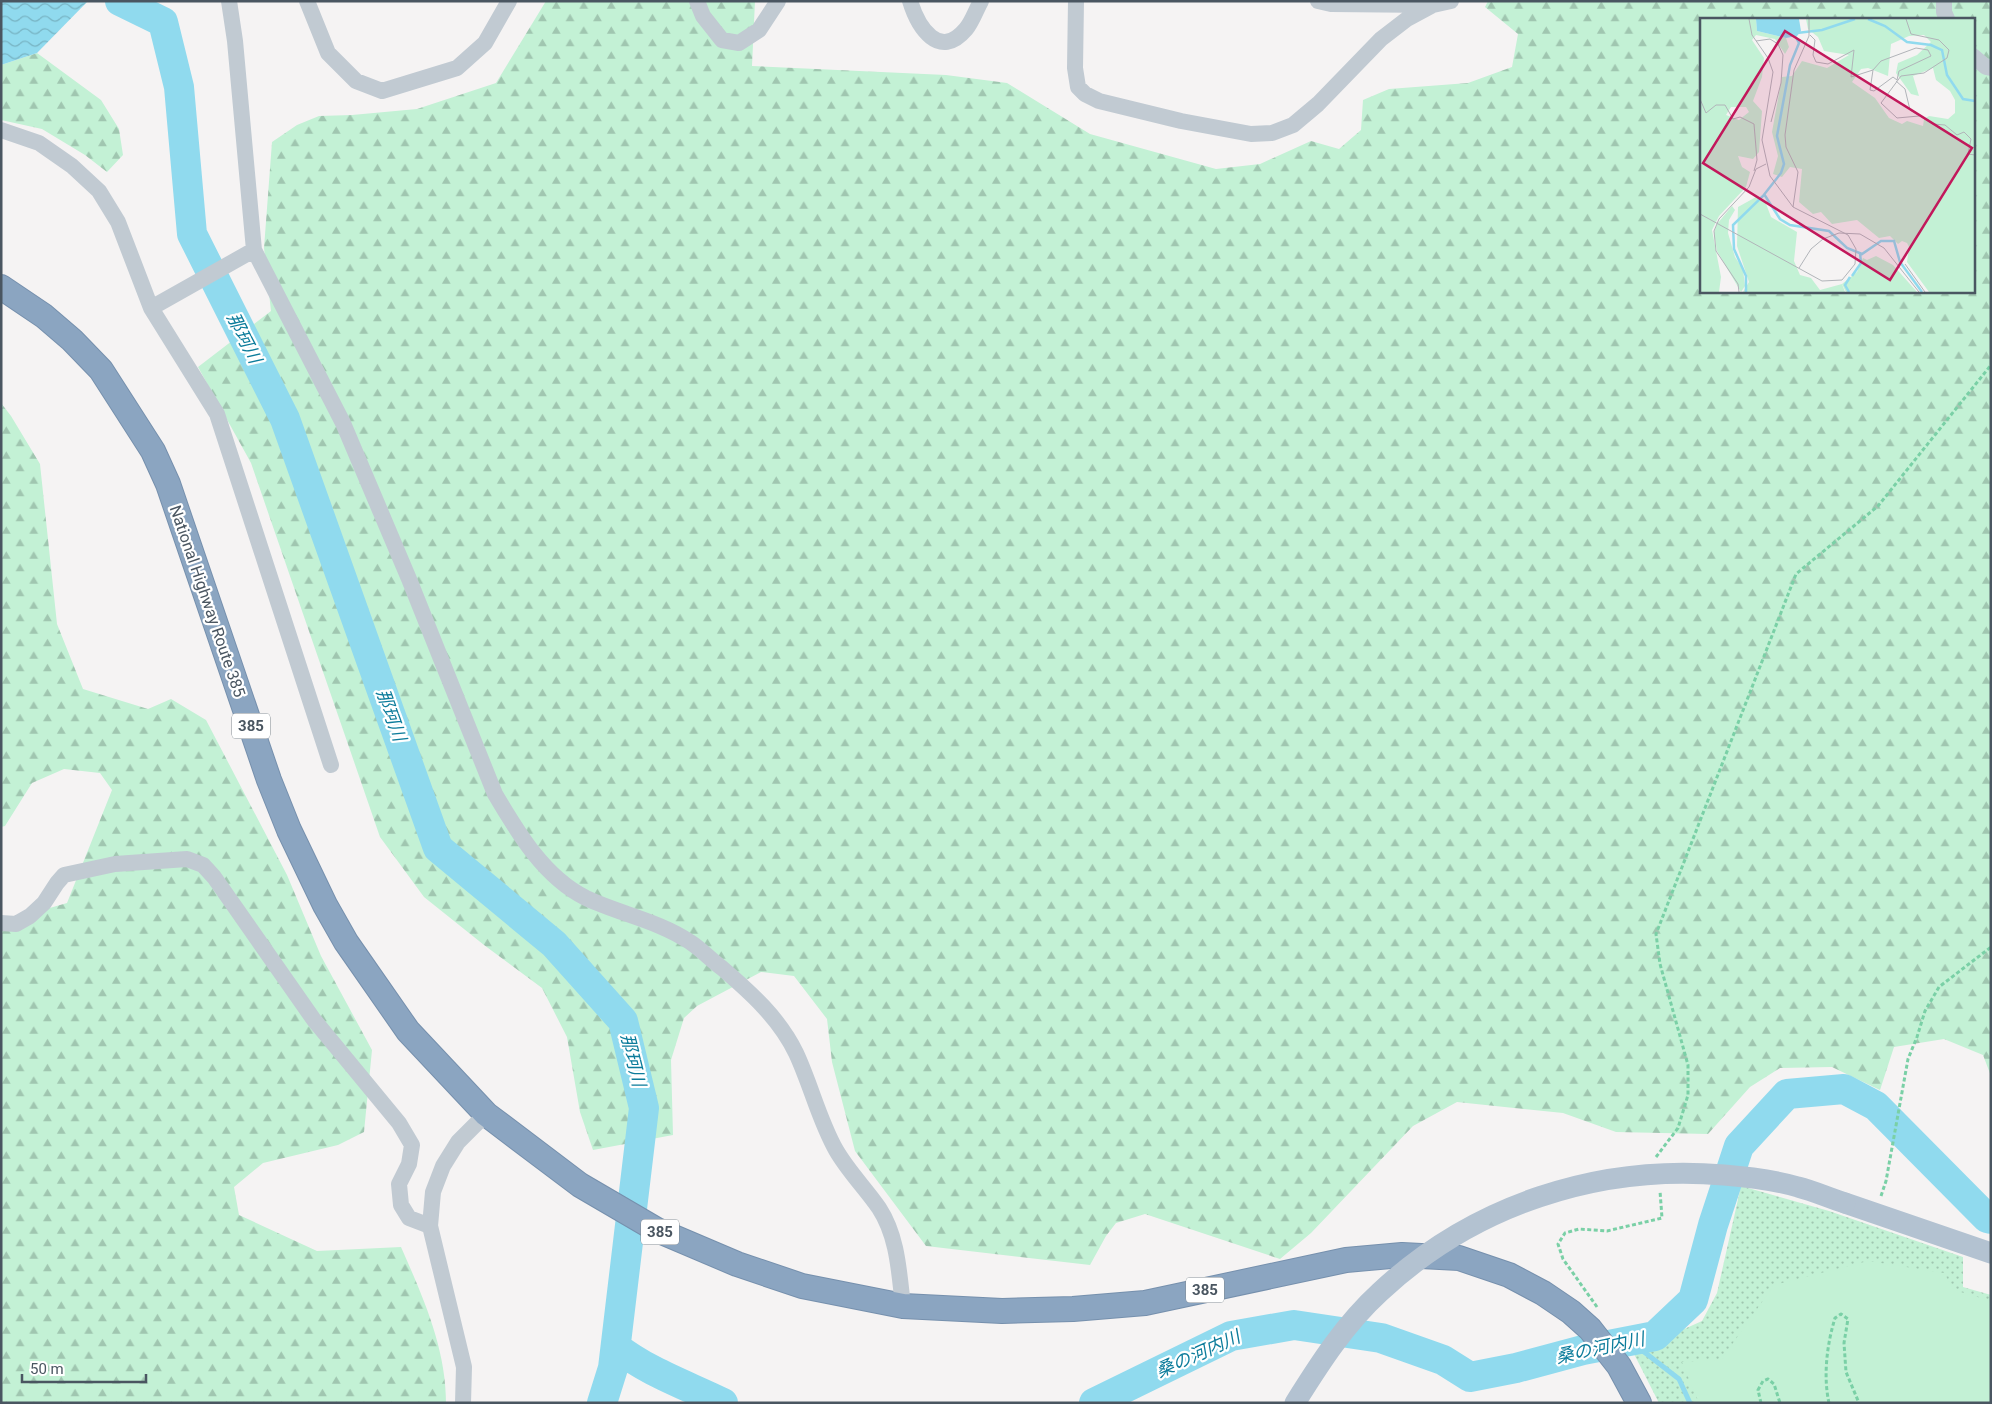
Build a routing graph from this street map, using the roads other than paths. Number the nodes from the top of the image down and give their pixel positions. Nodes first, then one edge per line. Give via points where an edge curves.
1 (229, 1) edge
2 (307, 1) edge
3 (509, 1) edge
4 (696, 1) edge
5 (778, 1) edge
6 (910, 1) edge
7 (981, 1) edge
8 (1076, 1) edge
9 (1318, 1) edge
10 (1451, 1) edge
11 (1944, 1) edge
12 (1433, 5) junction
13 (1947, 18) edge
14 (1974, 57) edge
15 (1991, 68) edge
16 (1, 130) edge
17 (254, 250) junction
18 (1, 288) edge
19 (151, 308) junction
20 (331, 765) dead end
21 (1, 923) edge
22 (486, 1114) junction
23 (430, 1226) junction
24 (1991, 1253) edge
25 (903, 1306) junction
26 (463, 1403) edge
27 (1295, 1403) edge
28 (1639, 1403) edge

1 - 17 street
2 - 3 street via 328,53 356,81 382,91 457,68 485,43
4 - 5 street via 722,40 739,43 758,30
6 - 7 street via 923,30 933,40 944,42 954,40 966,28
8 - 12 street via 1075,68 1078,87 1085,94 1108,104 1251,134 1272,133 1293,125 1381,39 1407,19
9 - 12 street via 1331,4
10 - 12 street
11 - 13 street
14 - 15 street
16 - 19 street via 39,144 72,166 99,191 118,222
17 - 19 street
17 - 25 street via 343,423 495,794 514,826 547,868 565,885 586,898 670,929 691,942 772,1015 795,1051 820,1118 837,1151 890,1229
18 - 22 highway, National Highway Route 385 / 385 via 44,316 101,370 153,451 168,484 269,780 325,905 346,942 408,1031
19 - 20 street via 217,414
21 - 23 street via 16,924 30,916 64,875 115,864 187,859 203,865 314,1020 399,1123 412,1145 409,1164 398,1184 401,1205 409,1218
22 - 23 street via 458,1142 443,1166 433,1192
22 - 25 highway, National Highway Route 385 / 385 via 580,1185 657,1230 737,1264 802,1286
23 - 26 street via 464,1367
24 - 27 main road, bridge via 1797,1186 1752,1178 1694,1172 1638,1174 1591,1182 1510,1207 1445,1240 1379,1292 1336,1340
25 - 28 highway, National Highway Route 385 / 385 via 1002,1311 1145,1303 1346,1260 1402,1255 1459,1258 1509,1275 1571,1312 1590,1329 1619,1366

